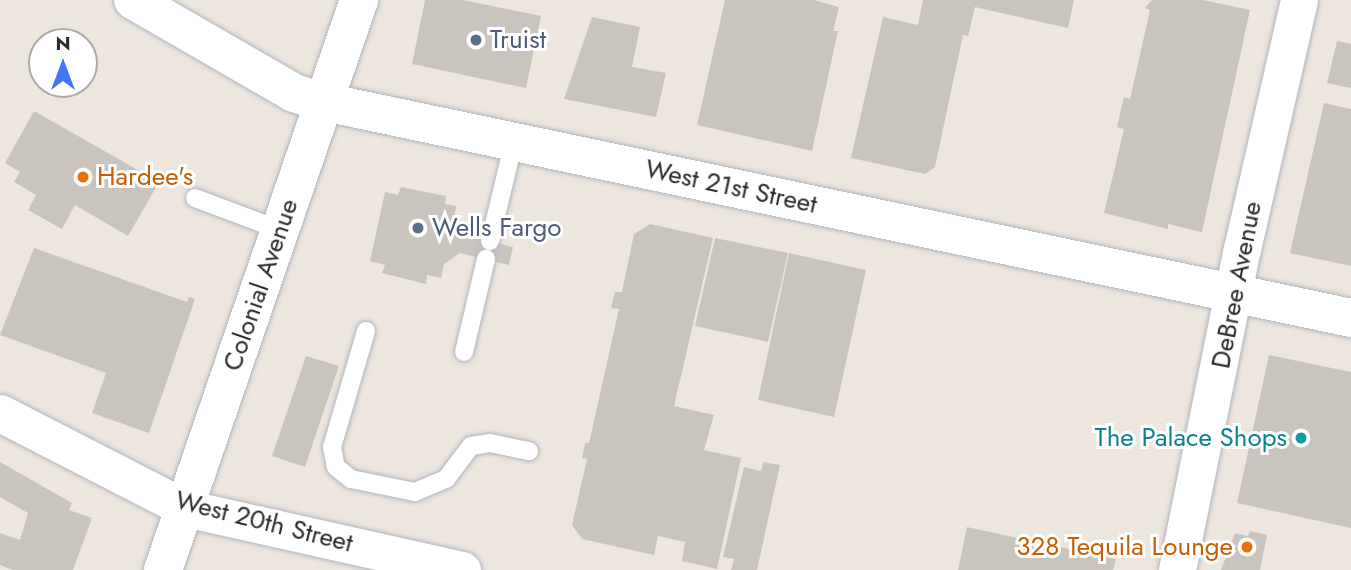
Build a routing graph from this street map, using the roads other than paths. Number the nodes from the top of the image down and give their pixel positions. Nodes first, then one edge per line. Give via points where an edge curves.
1 (133, 0) edge
2 (359, 0) edge
3 (1300, 0) edge
4 (325, 101) junction
5 (514, 141) junction
6 (195, 198) dead end
7 (280, 230) junction
8 (490, 241) dead end
9 (485, 260) dead end
10 (1234, 293) junction
11 (1351, 318) edge
12 (366, 331) dead end
13 (464, 352) dead end
14 (0, 413) edge
15 (529, 451) dead end
16 (185, 508) junction
17 (163, 570) edge
18 (462, 570) edge
19 (1177, 570) edge

1 - 4 main road, West 21st Street via 293,93
2 - 4 main road, Colonial Avenue
3 - 10 street, DeBree Avenue
4 - 5 main road, West 21st Street
4 - 7 main road, Colonial Avenue
5 - 8 lane
5 - 10 main road, West 21st Street
6 - 7 lane
7 - 16 main road, Colonial Avenue
9 - 13 lane
10 - 11 main road, West 21st Street
10 - 19 street, DeBree Avenue
12 - 15 lane via 332,447 336,467 351,479 415,492 446,479 471,446 490,443
14 - 16 street, West 20th Street
16 - 17 main road, Colonial Avenue
16 - 18 street, West 20th Street

